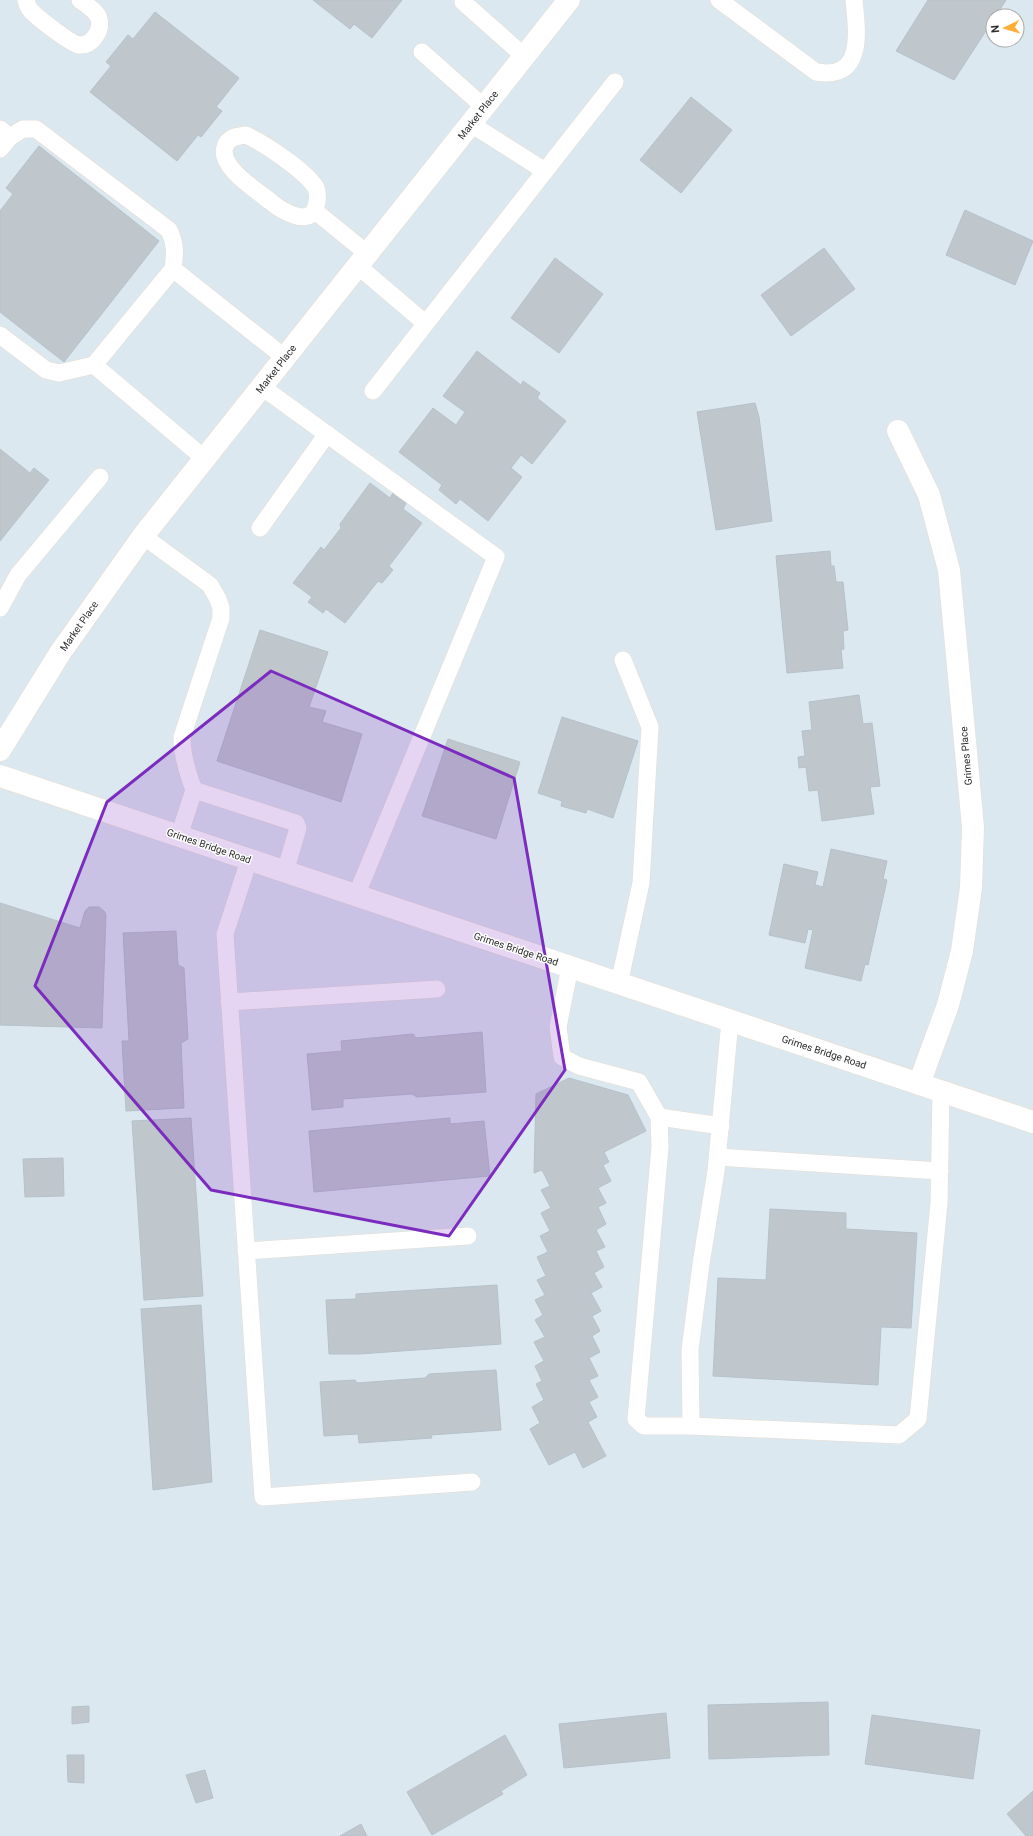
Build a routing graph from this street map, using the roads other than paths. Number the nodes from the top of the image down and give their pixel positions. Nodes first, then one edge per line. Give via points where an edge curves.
1 (26, 0) edge
2 (80, 0) edge
3 (569, 0) edge
4 (719, 0) edge
5 (854, 0) edge
6 (463, 2) dead end
7 (422, 52) dead end
8 (524, 56) junction
9 (615, 82) dead end
10 (484, 107) junction
11 (471, 124) junction
12 (3, 138) edge
13 (545, 171) junction
14 (315, 211) junction
15 (363, 260) junction
16 (173, 269) junction
17 (425, 323) junction
18 (0, 335) edge
19 (284, 358) junction
20 (94, 365) junction
21 (262, 386) junction
22 (373, 391) dead end
23 (898, 431) dead end
24 (328, 434) junction
25 (205, 459) junction
26 (100, 477) dead end
27 (260, 528) dead end
28 (143, 536) junction
29 (0, 608) edge
30 (624, 660) dead end
31 (0, 750) edge
32 (0, 776) edge
33 (194, 790) junction
34 (179, 836) junction
35 (250, 860) junction
36 (285, 872) junction
37 (356, 896) junction
38 (570, 967) junction
39 (619, 984) junction
40 (438, 989) dead end
41 (229, 1002) junction
42 (730, 1021) junction
43 (919, 1084) junction
44 (941, 1091) junction
45 (659, 1117) junction
46 (1033, 1122) edge
47 (721, 1126) junction
48 (718, 1157) junction
49 (940, 1171) junction
50 (468, 1236) dead end
51 (246, 1251) junction
52 (690, 1426) junction
53 (472, 1482) dead end

1 - 2 lane via 31,11 71,42 80,45 88,44 100,28 95,12
3 - 8 street, Market Place
4 - 5 lane via 816,72 830,74 846,67 855,54 857,34
6 - 8 lane
7 - 10 lane
8 - 10 street, Market Place
9 - 13 lane
10 - 11 street, Market Place
11 - 13 lane
11 - 15 street, Market Place
12 - 16 lane via 24,129 36,129 169,230 175,241
13 - 17 lane
14 - 14 lane via 307,216 298,217 275,205 234,172 225,161 223,151 226,142 234,136 246,135 259,141 310,179 317,190 318,202
14 - 15 lane
15 - 17 lane
15 - 19 street, Market Place
16 - 19 lane
16 - 20 lane
17 - 22 lane
18 - 20 lane via 46,370 60,373
19 - 21 street, Market Place
20 - 25 lane
21 - 24 lane
21 - 25 street, Market Place
23 - 43 street, Grimes Place via 929,495 949,570 972,827 971,888 962,951 948,1005
24 - 27 lane
24 - 37 lane via 496,557
25 - 28 street, Market Place
26 - 29 lane via 18,574
28 - 31 street, Market Place via 60,653
28 - 33 lane via 210,585 222,608 221,618 182,737 182,751
30 - 39 lane via 650,728 641,883
32 - 34 street, Grimes Bridge Road
33 - 34 lane
33 - 36 lane via 296,823 298,828
34 - 35 street, Grimes Bridge Road
35 - 36 street, Grimes Bridge Road
35 - 41 lane via 225,934
36 - 37 street, Grimes Bridge Road
37 - 38 street, Grimes Bridge Road
38 - 39 street, Grimes Bridge Road
38 - 45 lane via 558,1027 562,1056 578,1066 639,1082
39 - 42 street, Grimes Bridge Road
40 - 41 lane
41 - 51 lane
42 - 43 street, Grimes Bridge Road
42 - 47 lane
43 - 44 street, Grimes Bridge Road
44 - 46 street, Grimes Bridge Road
44 - 49 lane
45 - 47 lane
45 - 52 lane via 660,1147 636,1419 644,1426
47 - 48 lane
48 - 49 lane
48 - 52 lane via 690,1350
49 - 52 lane via 918,1419 899,1434
50 - 51 lane
51 - 53 lane via 263,1497

